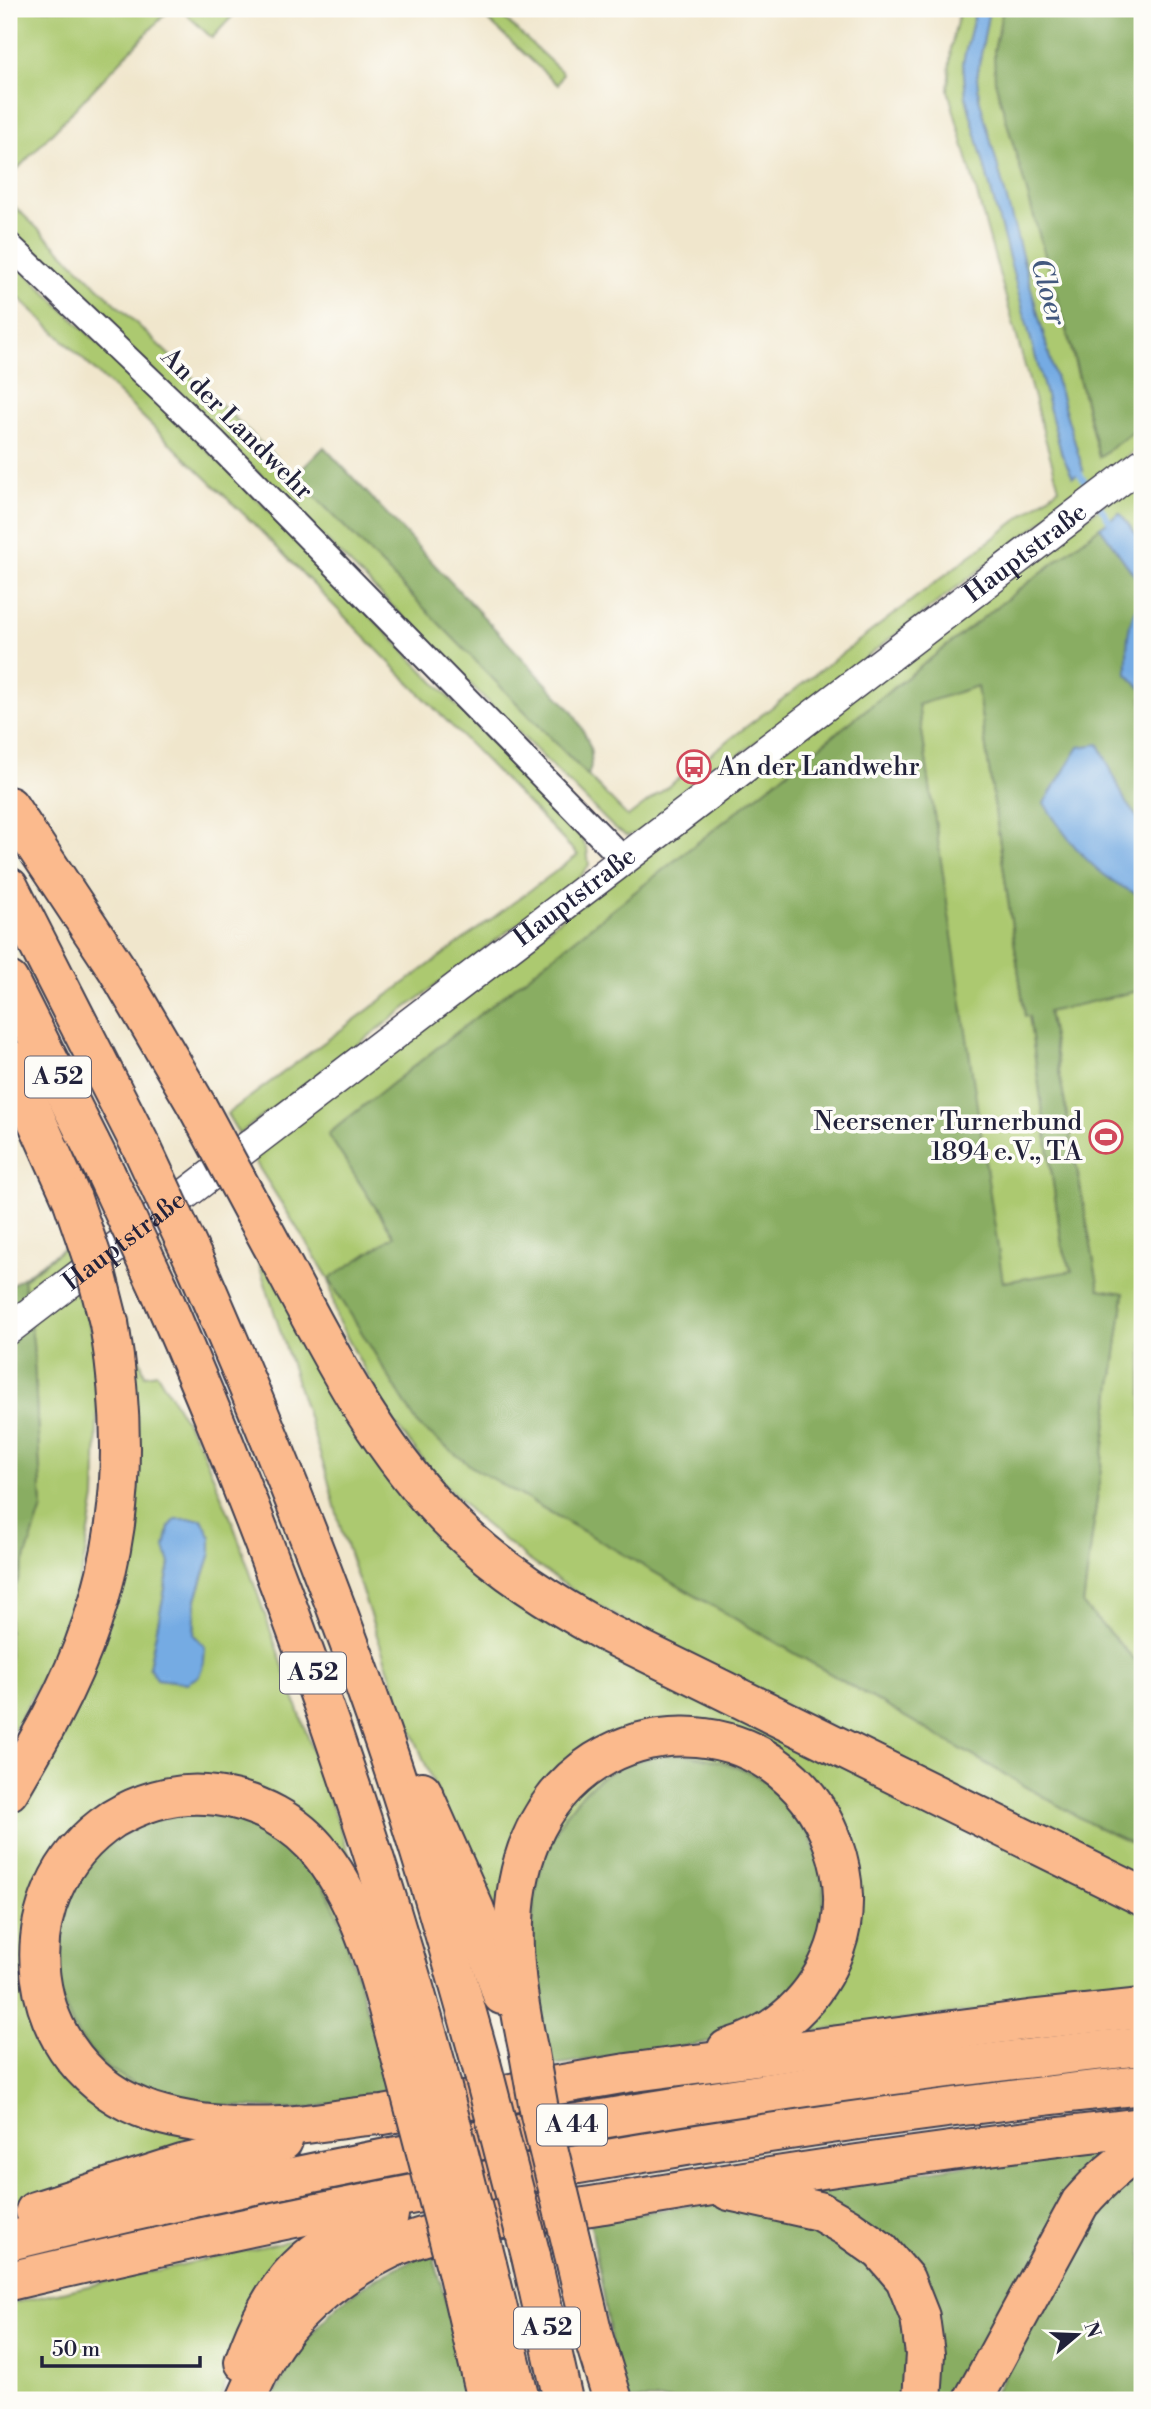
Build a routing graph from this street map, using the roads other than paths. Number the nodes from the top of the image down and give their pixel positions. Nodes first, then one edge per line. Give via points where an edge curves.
1 (9, 245) edge
2 (1131, 472) edge
3 (9, 806) edge
4 (625, 860) junction
5 (9, 887) edge
6 (9, 981) edge
7 (9, 1059) edge
8 (9, 1329) edge
9 (87, 1636) junction
10 (350, 1646) junction
11 (9, 1758) edge
12 (9, 1791) edge
13 (1142, 1896) edge
14 (1142, 2008) edge
15 (1142, 2046) edge
16 (524, 2053) junction
17 (422, 2072) junction
18 (627, 2073) junction
19 (1142, 2085) edge
20 (383, 2115) junction
21 (1142, 2126) edge
22 (1142, 2150) edge
23 (499, 2179) junction
24 (707, 2187) junction
25 (9, 2220) edge
26 (9, 2241) edge
27 (472, 2268) junction
28 (9, 2281) edge
29 (314, 2302) junction
30 (594, 2339) junction
31 (230, 2400) edge
32 (246, 2400) edge
33 (258, 2400) edge
34 (487, 2400) edge
35 (520, 2400) edge
36 (563, 2400) edge
37 (603, 2400) edge
38 (613, 2400) edge
39 (922, 2400) edge
40 (974, 2400) edge

1 - 4 street, An der Landwehr via 213,440
2 - 4 street, Hauptstraße
3 - 13 highway, bridge via 117,969 372,1423 428,1499 489,1558 605,1632
4 - 8 street, Hauptstraße
5 - 10 highway, A 52, bridge via 194,1260 272,1442
6 - 17 highway, A 52, bridge via 106,1174 232,1459 322,1697 386,1892
7 - 9 highway, bridge via 72,1199 93,1260 120,1396 121,1471 110,1556
9 - 11 highway via 52,1681
9 - 12 highway via 52,1716
10 - 16 highway via 386,1696 405,1751 475,1910
10 - 36 highway, A 52, bridge via 406,1807 481,2063
14 - 18 highway
15 - 26 highway, A 44 via 818,2086 610,2118 256,2184
16 - 18 highway via 513,1940 516,1901 521,1865 544,1814 579,1772 625,1745 678,1736 732,1743 781,1770 818,1811 841,1875 842,1919 837,1942 806,2000 763,2035 723,2050
16 - 30 highway, bridge
17 - 20 highway via 348,1897 321,1853 272,1813 238,1800 200,1794 154,1800 97,1829 74,1851 47,1895 35,1949 44,2008 56,2035 87,2074 152,2112 200,2123 282,2126
17 - 27 highway, bridge
18 - 20 highway
19 - 23 highway, A 44 via 801,2128
20 - 25 highway via 361,2124 182,2164
21 - 24 highway via 958,2148
22 - 40 highway via 1100,2180 1080,2203
23 - 28 highway, A 44 via 277,2221
23 - 31 highway via 431,2207 369,2222 302,2262 284,2281 258,2325
24 - 29 highway via 424,2236 357,2267
24 - 39 highway via 819,2211 881,2251 905,2279 920,2317 925,2354
27 - 34 highway
27 - 35 highway, A 52
29 - 32 highway via 276,2341
29 - 33 highway
30 - 37 highway
30 - 38 highway

